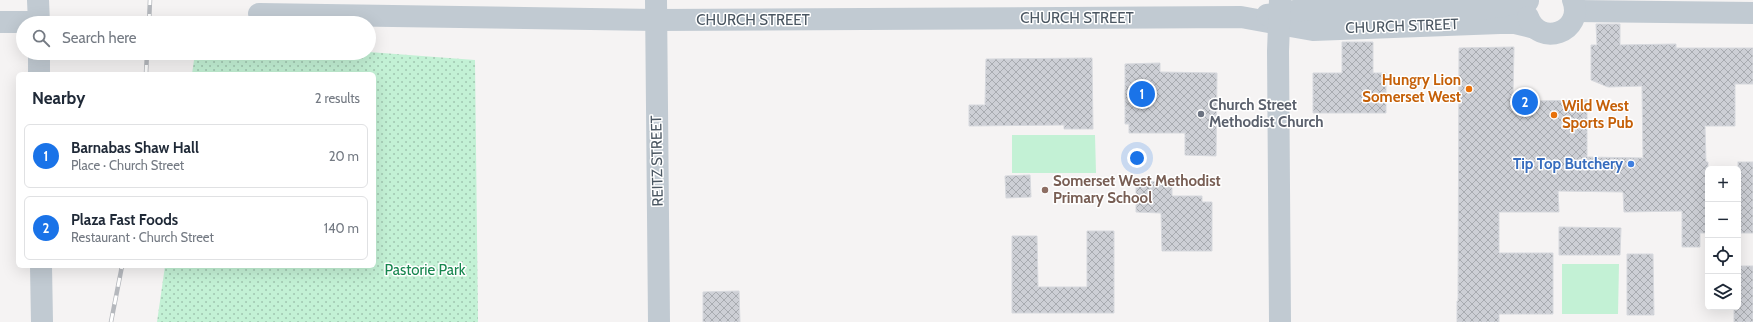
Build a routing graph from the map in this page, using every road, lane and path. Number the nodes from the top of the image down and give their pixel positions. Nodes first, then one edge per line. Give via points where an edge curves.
1 (38, 0) edge
2 (1528, 1) edge
3 (1574, 6) edge
4 (656, 10) edge
5 (1280, 12) edge
6 (1753, 13) edge
7 (260, 14) dead end
8 (39, 16) edge
9 (0, 22) edge
10 (16, 22) edge
11 (1535, 28) junction
12 (39, 60) edge
13 (39, 72) edge
14 (41, 268) edge
15 (42, 322) edge
16 (659, 322) edge
17 (1280, 322) edge

1 - 8 street
2 - 5 street, CHURCH STREET via 1477,9 1308,9
2 - 11 street, CHURCH STREET via 1527,16
3 - 6 street, CHURCH STREET
3 - 11 street, CHURCH STREET via 1570,24 1559,33 1549,34
4 - 5 street, CHURCH STREET via 1246,18
4 - 7 street, CHURCH STREET
4 - 16 street, REITZ STREET
5 - 11 street, CHURCH STREET via 1313,30 1500,23
5 - 17 street
9 - 10 street
12 - 13 street
14 - 15 street

